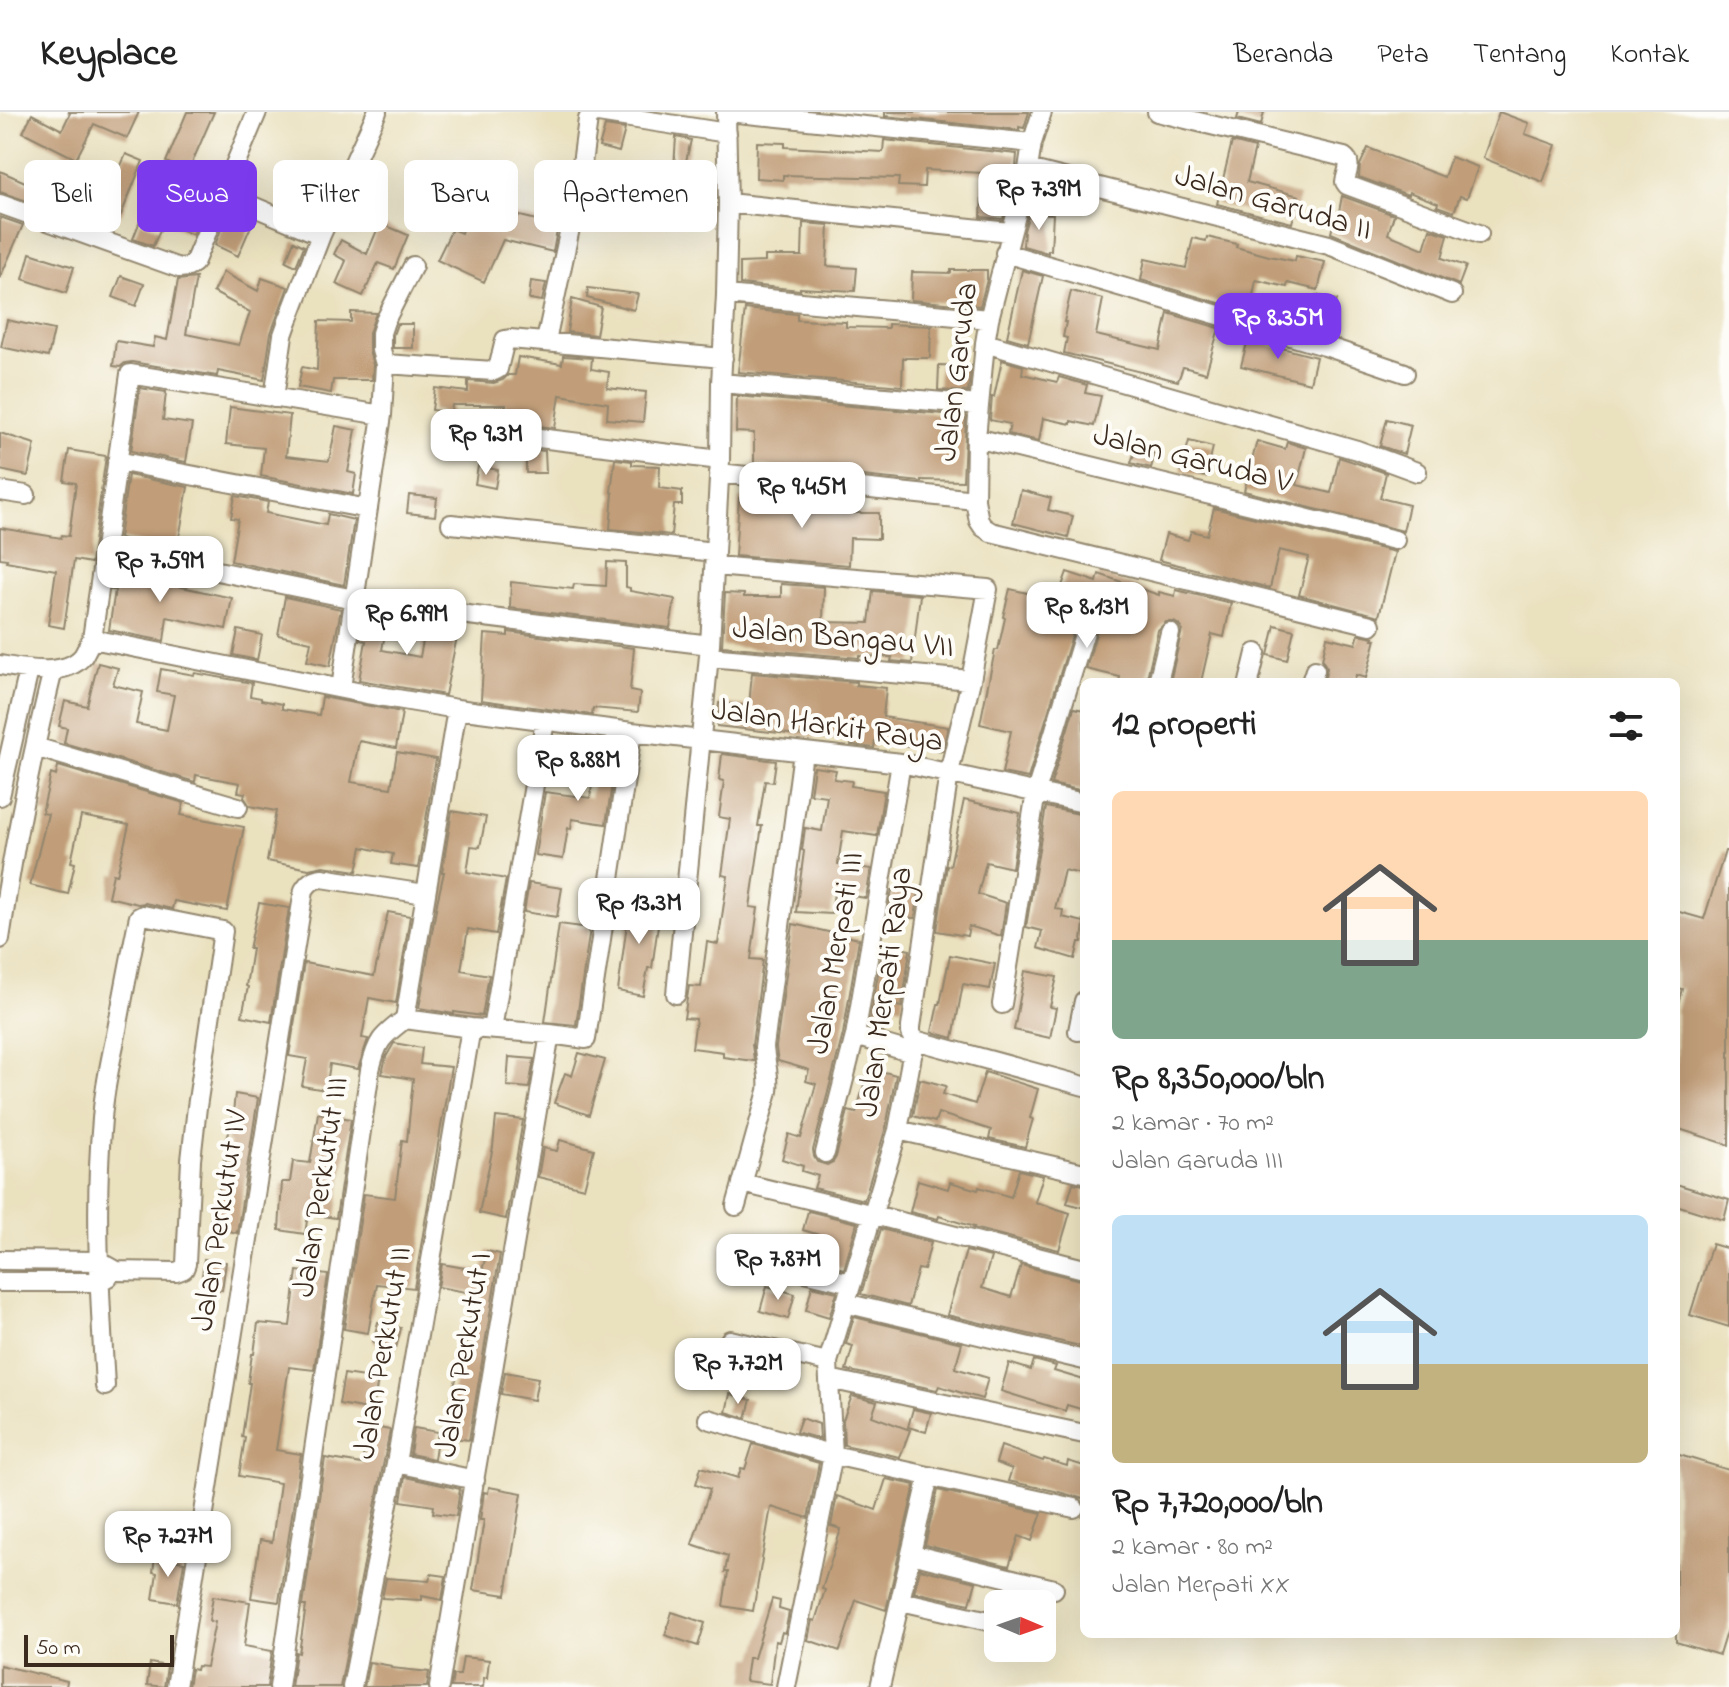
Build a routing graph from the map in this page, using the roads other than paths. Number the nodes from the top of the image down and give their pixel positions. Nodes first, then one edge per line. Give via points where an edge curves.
1 (257, 112) edge
2 (377, 112) edge
3 (727, 112) edge
4 (1042, 112) edge
5 (1157, 112) edge
6 (727, 133) junction
7 (1032, 143) junction
8 (238, 160) edge
9 (1028, 169) junction
10 (728, 203) junction
11 (0, 204) edge
12 (257, 208) edge
13 (207, 232) edge
14 (1010, 232) junction
15 (1479, 234) dead end
16 (321, 235) junction
17 (1005, 253) junction
18 (413, 266) dead end
19 (1452, 294) dead end
20 (726, 295) junction
21 (989, 319) junction
22 (546, 341) junction
23 (985, 343) junction
24 (723, 358) junction
25 (385, 364) junction
26 (1405, 373) dead end
27 (721, 383) junction
28 (274, 398) junction
29 (979, 405) junction
30 (382, 415) junction
31 (440, 426) dead end
32 (976, 438) junction
33 (117, 461) junction
34 (719, 467) junction
35 (1417, 472) dead end
36 (0, 491) edge
37 (26, 495) dead end
38 (975, 500) junction
39 (368, 509) junction
40 (451, 524) dead end
41 (1395, 540) dead end
42 (106, 548) junction
43 (715, 559) junction
44 (354, 599) junction
45 (428, 610) dead end
46 (1090, 615) dead end
47 (1371, 625) dead end
48 (1170, 633) dead end
49 (92, 639) junction
50 (710, 651) junction
51 (1256, 653) dead end
52 (0, 665) edge
53 (29, 670) junction
54 (53, 670) junction
55 (1159, 678) edge
56 (1250, 678) edge
57 (971, 680) junction
58 (341, 688) junction
59 (457, 709) junction
60 (545, 721) junction
61 (632, 732) junction
62 (700, 740) junction
63 (35, 747) junction
64 (803, 752) junction
65 (901, 763) junction
66 (949, 773) junction
67 (1036, 792) junction
68 (0, 796) edge
69 (1080, 802) edge
70 (238, 807) dead end
71 (425, 894) junction
72 (0, 939) edge
73 (676, 994) dead end
74 (1002, 1004) dead end
75 (405, 1019) junction
76 (1080, 1021) edge
77 (471, 1028) junction
78 (492, 1029) junction
79 (1078, 1031) dead end
80 (550, 1034) junction
81 (855, 1036) junction
82 (914, 1046) junction
83 (1080, 1085) edge
84 (898, 1130) junction
85 (825, 1153) dead end
86 (1080, 1172) edge
87 (742, 1183) junction
88 (736, 1206) dead end
89 (874, 1215) junction
90 (746, 1258) dead end
91 (0, 1260) edge
92 (99, 1261) junction
93 (1080, 1268) edge
94 (117, 1271) junction
95 (0, 1282) edge
96 (99, 1282) junction
97 (851, 1283) junction
98 (845, 1303) junction
99 (730, 1340) dead end
100 (1080, 1359) edge
101 (829, 1371) junction
102 (105, 1386) dead end
103 (708, 1419) dead end
104 (1080, 1433) edge
105 (833, 1455) junction
106 (396, 1463) junction
107 (929, 1476) junction
108 (475, 1480) junction
109 (1074, 1508) dead end
110 (911, 1554) junction
111 (1054, 1589) dead end
112 (901, 1601) junction
113 (984, 1620) edge
114 (176, 1687) edge
115 (279, 1687) edge
116 (352, 1687) edge
117 (439, 1687) edge
118 (786, 1687) edge
119 (880, 1687) edge

1 - 8 street
2 - 16 street
3 - 6 street
3 - 7 street
4 - 7 street, Jalan Garuda
5 - 15 street via 1344,157 1349,164 1347,185
6 - 10 street
6 - 22 street via 598,113 588,119
7 - 9 street, Jalan Garuda
9 - 14 street, Jalan Garuda
9 - 19 street, Jalan Garuda II via 1329,245
10 - 14 street
10 - 20 street
11 - 13 street via 179,268 194,263
12 - 16 street
14 - 17 street, Jalan Garuda
16 - 28 street via 283,335
17 - 21 street, Jalan Garuda
17 - 26 street
18 - 25 street via 382,326
20 - 21 street
20 - 24 street
21 - 23 street, Jalan Garuda
22 - 24 street
22 - 25 street via 505,340 494,371
23 - 29 street, Jalan Garuda
23 - 35 street
24 - 27 street
25 - 30 street
27 - 29 street
27 - 34 street
28 - 30 street
28 - 33 street via 130,374
29 - 32 street, Jalan Garuda
30 - 39 street
31 - 34 street
32 - 38 street, Jalan Garuda
32 - 41 street, Jalan Garuda V
33 - 39 street
33 - 42 street
34 - 38 street
34 - 43 street
36 - 37 street
38 - 47 street via 979,521 991,532
39 - 44 street
40 - 43 street
42 - 44 street
42 - 49 street
43 - 50 street
43 - 57 street, Jalan Merpati Raya via 988,589
44 - 58 street
45 - 50 street, Jalan Bangau VII
46 - 67 street
48 - 55 street
49 - 54 street via 72,665
49 - 58 street, Jalan Harkit Raya
50 - 57 street, Jalan Bangau VII
50 - 62 street
51 - 56 street
52 - 53 street
53 - 54 street
53 - 68 street
54 - 63 street
57 - 66 street, Jalan Merpati Raya
58 - 59 street, Jalan Harkit Raya
59 - 60 street, Jalan Harkit Raya
59 - 71 street
60 - 61 street, Jalan Harkit Raya
60 - 78 street
61 - 62 street, Jalan Harkit Raya
61 - 80 street via 587,1037
62 - 64 street, Jalan Harkit Raya
62 - 73 street
63 - 70 street
63 - 72 street
64 - 65 street, Jalan Harkit Raya
64 - 87 street via 764,1047 770,1081
65 - 66 street, Jalan Harkit Raya
65 - 81 street, Jalan Merpati III
66 - 67 street, Jalan Harkit Raya
66 - 82 street, Jalan Merpati Raya via 911,1027
67 - 69 street, Jalan Harkit Raya
67 - 74 street
71 - 75 street
71 - 114 street, Jalan Perkutut IV via 322,878 304,890
75 - 77 street
75 - 115 street, Jalan Perkutut III via 383,1036 370,1070
76 - 79 street
77 - 78 street
77 - 106 street, Jalan Perkutut II
78 - 80 street
80 - 108 street, Jalan Perkutut I
81 - 82 street
81 - 85 street, Jalan Merpati III
82 - 83 street
82 - 84 street, Jalan Merpati Raya
84 - 86 street
84 - 89 street, Jalan Merpati Raya
87 - 88 street
87 - 89 street
89 - 93 street
89 - 97 street, Jalan Merpati Raya
90 - 97 street
91 - 92 street
92 - 94 street
92 - 94 street via 102,1117 139,917 220,930 191,1160 186,1264 176,1272
92 - 96 street
94 - 96 street
95 - 96 street
96 - 102 street
97 - 98 street, Jalan Merpati Raya
98 - 100 street
98 - 101 street, Jalan Merpati Raya
99 - 101 street
101 - 104 street
101 - 105 street, Jalan Merpati Raya
103 - 105 street
105 - 107 street
105 - 118 street, Jalan Merpati Raya
106 - 108 street
106 - 116 street, Jalan Perkutut II
107 - 109 street
107 - 110 street
108 - 117 street, Jalan Perkutut I
110 - 111 street
110 - 112 street
112 - 113 street
112 - 119 street

